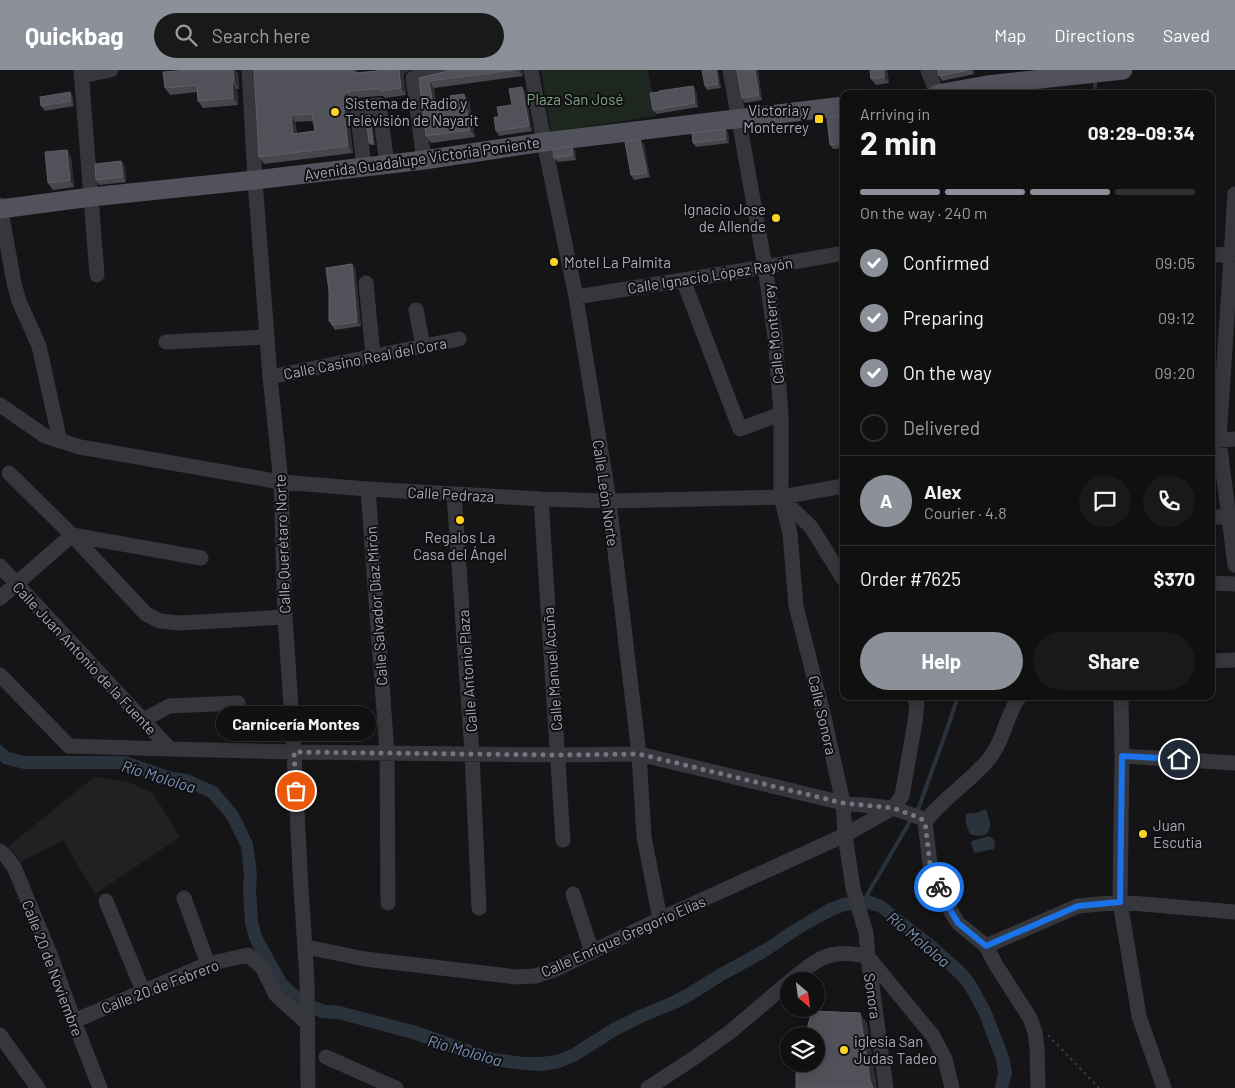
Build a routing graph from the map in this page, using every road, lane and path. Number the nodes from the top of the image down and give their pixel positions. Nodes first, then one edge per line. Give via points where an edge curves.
1 (112, 70) edge
2 (249, 70) edge
3 (447, 70) edge
4 (532, 70) edge
5 (730, 70) edge
6 (928, 70) edge
7 (1122, 70) edge
8 (81, 73) edge
9 (997, 83) edge
10 (936, 90) edge
11 (959, 90) edge
12 (840, 106) edge
13 (740, 119) junction
14 (382, 131) junction
15 (360, 134) junction
16 (544, 142) junction
17 (424, 160) junction
18 (387, 164) junction
19 (364, 166) junction
20 (255, 180) junction
21 (1235, 194) edge
22 (92, 197) junction
23 (0, 205) edge
24 (0, 209) edge
25 (840, 254) edge
26 (1233, 254) edge
27 (1215, 255) edge
28 (765, 267) junction
29 (97, 276) dead end
30 (683, 280) junction
31 (366, 283) dead end
32 (576, 297) junction
33 (416, 310) dead end
34 (267, 336) junction
35 (459, 339) dead end
36 (166, 342) dead end
37 (423, 346) junction
38 (373, 356) junction
39 (270, 377) junction
40 (0, 405) edge
41 (781, 414) junction
42 (1235, 438) edge
43 (1215, 440) edge
44 (60, 442) junction
45 (9, 474) dead end
46 (281, 482) junction
47 (840, 487) edge
48 (368, 489) junction
49 (454, 494) junction
50 (781, 498) junction
51 (541, 499) junction
52 (609, 501) junction
53 (1215, 517) edge
54 (1232, 517) edge
55 (72, 535) junction
56 (201, 558) dead end
57 (1235, 565) edge
58 (0, 566) edge
59 (840, 574) edge
60 (16, 583) junction
61 (1215, 584) edge
62 (1235, 584) edge
63 (0, 598) edge
64 (285, 617) junction
65 (1235, 660) edge
66 (1215, 661) edge
67 (0, 675) edge
68 (916, 700) edge
69 (1018, 700) edge
70 (1121, 700) edge
71 (238, 703) dead end
72 (147, 724) junction
73 (170, 749) junction
74 (294, 752) junction
75 (387, 752) junction
76 (472, 754) junction
77 (639, 754) junction
78 (558, 755) junction
79 (1122, 756) junction
80 (1235, 763) edge
81 (843, 803) junction
82 (899, 810) junction
83 (923, 820) junction
84 (845, 835) junction
85 (563, 840) dead end
86 (0, 851) edge
87 (573, 894) dead end
88 (184, 898) dead end
89 (106, 901) dead end
90 (1120, 902) junction
91 (388, 903) dead end
92 (480, 908) dead end
93 (1235, 912) edge
94 (660, 918) junction
95 (866, 933) joint
96 (986, 946) junction
97 (306, 947) junction
98 (592, 952) junction
99 (868, 957) junction
100 (208, 964) junction
101 (802, 972) edge
102 (780, 990) edge
103 (143, 991) junction
104 (1030, 1018) junction
105 (74, 1021) junction
106 (308, 1021) junction
107 (0, 1035) edge
108 (326, 1057) dead end
109 (38, 1088) edge
110 (100, 1088) edge
111 (308, 1088) edge
112 (396, 1088) edge
113 (648, 1088) edge
114 (886, 1088) edge
115 (952, 1088) edge
116 (1038, 1088) edge
117 (1099, 1088) edge
118 (1164, 1088) edge

1 - 8 street via 94,75
2 - 20 street, Calle Querétaro Norte
3 - 17 street via 413,78
4 - 16 street, Calle León Norte
5 - 13 street, Calle Monterrey
6 - 10 street
7 - 9 main road
8 - 22 street
9 - 11 main road
12 - 13 main road, Avenida Guadalupe Victoria Poniente
13 - 16 main road, Avenida Guadalupe Victoria Poniente
13 - 28 street, Calle Monterrey
14 - 15 street
14 - 15 street via 379,105 357,107
14 - 18 street
15 - 19 street
16 - 17 main road, Avenida Guadalupe Victoria Poniente
16 - 32 street, Calle León Norte
17 - 18 main road, Avenida Guadalupe Victoria Poniente
18 - 19 main road, Avenida Guadalupe Victoria Poniente
19 - 20 main road, Avenida Guadalupe Victoria Poniente
20 - 22 main road, Avenida Guadalupe Victoria Poniente
20 - 34 street, Calle Querétaro Norte
21 - 26 street
22 - 24 main road, Avenida Guadalupe Victoria Poniente
22 - 29 street
23 - 24 street
24 - 44 street via 14,283 39,346
25 - 28 street, Calle Ignacio López Rayón
26 - 27 street
26 - 43 street
28 - 30 street, Calle Ignacio López Rayón
28 - 41 street, Calle Monterrey
30 - 32 street, Calle Ignacio López Rayón
30 - 41 street via 740,428
31 - 38 street
32 - 52 street, Calle León Norte
33 - 37 street
34 - 36 street
34 - 39 street, Calle Querétaro Norte
35 - 37 street, Calle Casino Real del Cora
37 - 38 street, Calle Casino Real del Cora
38 - 39 street, Calle Casino Real del Cora
39 - 46 street, Calle Querétaro Norte
40 - 44 street, Calle Pedraza via 44,436
41 - 50 street, Calle Monterrey
42 - 43 street
43 - 54 street
44 - 46 street, Calle Pedraza
45 - 55 street
46 - 48 street, Calle Pedraza
46 - 64 street, Calle Querétaro Norte
47 - 50 street, Calle Pedraza
48 - 49 street, Calle Pedraza
48 - 75 street, Calle Salvador Díaz Mirón
49 - 51 street, Calle Pedraza
49 - 76 street, Calle Antonio Plaza
50 - 52 street, Calle Pedraza
50 - 59 street via 811,527
50 - 81 street, Calle Sonora via 790,533 796,606
51 - 52 street, Calle Pedraza
51 - 78 street, Calle Manuel Acuña
52 - 77 street, Calle León Norte
53 - 54 street
54 - 57 street
55 - 56 street
55 - 60 street
55 - 64 street via 146,614 160,621 180,624
58 - 60 street, Calle Juan Antonio de la Fuente
60 - 63 street
60 - 72 street, Calle Juan Antonio de la Fuente
61 - 62 street
64 - 74 street, Calle Querétaro Norte
65 - 66 street
67 - 73 street via 69,746
68 - 82 street via 915,722
69 - 83 street via 990,757 978,772
70 - 79 street
71 - 72 street via 169,706 149,717
72 - 73 street, Calle Juan Antonio de la Fuente
73 - 74 street
74 - 75 street
74 - 97 street, Calle Querétaro Norte
75 - 76 street
75 - 91 street, Calle Salvador Díaz Mirón
76 - 78 street
76 - 92 street, Calle Antonio Plaza
77 - 78 street
77 - 81 street
77 - 94 street, Calle León Norte via 644,837
78 - 85 street, Calle Manuel Acuña
79 - 80 street
79 - 90 street
81 - 82 street
81 - 84 street, Calle Sonora
82 - 83 street
82 - 84 street, Calle Enrique Gregorio Elías
83 - 96 street via 930,864 943,898 958,923
84 - 94 street, Calle Enrique Gregorio Elías
84 - 95 street, Calle Sonora via 853,888
86 - 105 street, Calle 20 de Noviembre via 14,867
87 - 98 street
88 - 100 street
89 - 103 street
90 - 93 street
90 - 96 street via 1078,906
90 - 118 street via 1139,1016
94 - 98 street, Calle Enrique Gregorio Elías
95 - 99 street, Sonora
96 - 104 street
97 - 98 street, Calle Enrique Gregorio Elías via 365,959 517,977 554,970
97 - 106 street, Calle Querétaro Norte
99 - 101 street via 855,953 828,955
99 - 114 street, Sonora
99 - 115 street via 933,1036 945,1059
100 - 103 street, Calle 20 de Febrero
100 - 106 street, Calle 20 de Febrero via 248,956 262,968 276,995
102 - 113 street via 730,1032
103 - 105 street, Calle 20 de Febrero
104 - 116 street via 1037,1049
104 - 117 path
105 - 110 street, Calle 20 de Noviembre
106 - 111 street, Calle Querétaro Norte
107 - 109 street
108 - 112 street

